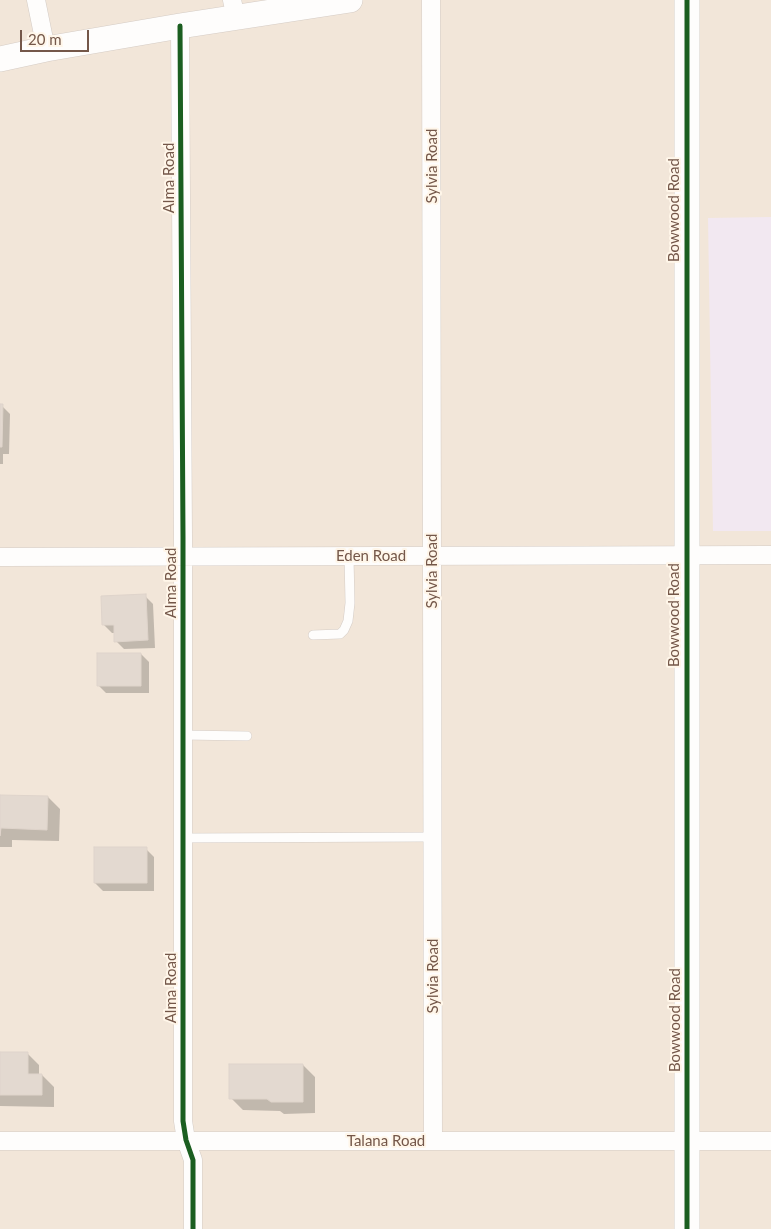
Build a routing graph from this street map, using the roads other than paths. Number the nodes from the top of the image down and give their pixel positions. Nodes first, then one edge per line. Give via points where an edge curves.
1 (36, 0) edge
2 (350, 0) edge
3 (431, 0) edge
4 (687, 0) edge
5 (234, 9) edge
6 (180, 26) junction
7 (46, 49) junction
8 (0, 59) edge
9 (687, 555) junction
10 (771, 555) edge
11 (183, 556) junction
12 (349, 556) junction
13 (432, 556) junction
14 (0, 557) edge
15 (313, 635) dead end
16 (183, 736) junction
17 (247, 736) dead end
18 (433, 836) junction
19 (183, 838) junction
20 (186, 1140) junction
21 (687, 1140) junction
22 (0, 1141) edge
23 (433, 1141) junction
24 (771, 1141) edge
25 (193, 1229) edge
26 (687, 1229) edge

1 - 7 street
2 - 5 street
3 - 13 street, Sylvia Road
4 - 9 street, Bowwood Road
5 - 6 street
6 - 7 street
6 - 11 street, Alma Road
7 - 8 street
9 - 10 street, Eden Road
9 - 13 street, Eden Road
9 - 21 street, Bowwood Road
11 - 12 street, Eden Road
11 - 14 street, Eden Road
11 - 16 street, Alma Road
12 - 13 street, Eden Road
12 - 15 lane via 350,603 344,630 340,634
13 - 18 street, Sylvia Road
16 - 17 lane
16 - 19 street, Alma Road
18 - 19 lane
18 - 23 street, Sylvia Road
19 - 20 street, Alma Road via 183,1121
20 - 22 street, Talana Road
20 - 23 street, Talana Road
20 - 25 street, Alma Road via 193,1160
21 - 23 street, Talana Road
21 - 24 street, Talana Road
21 - 26 street, Bowwood Road

